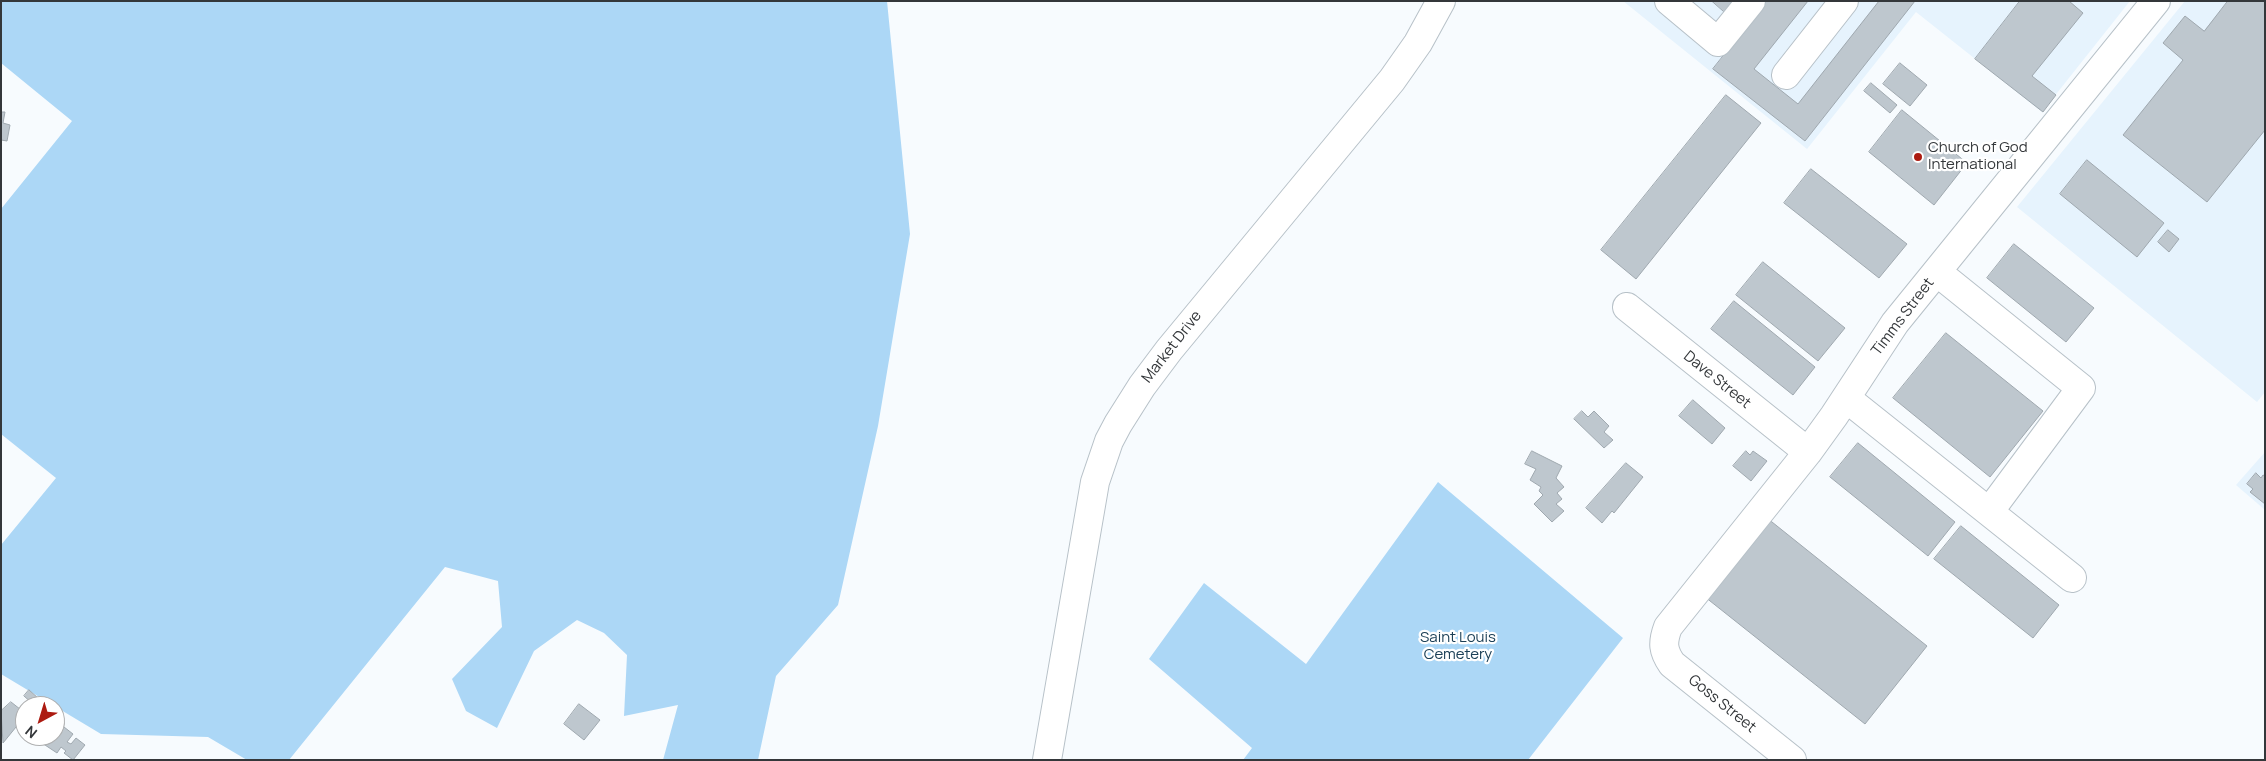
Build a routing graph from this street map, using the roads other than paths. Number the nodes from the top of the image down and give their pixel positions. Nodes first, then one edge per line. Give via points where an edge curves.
1 (1441, 1) edge
2 (1669, 1) edge
3 (1751, 1) edge
4 (1844, 1) edge
5 (2156, 1) edge
6 (1786, 75) dead end
7 (1937, 272) junction
8 (1627, 307) dead end
9 (1846, 398) junction
10 (1808, 452) junction
11 (1989, 512) junction
12 (2072, 578) dead end
13 (1663, 641) joint
14 (1047, 760) edge
15 (1792, 760) edge

1 - 14 street, Market Drive via 1405,62 1169,350 1118,424 1102,460 1090,502
2 - 3 street via 1718,42
4 - 6 street
5 - 7 street, Timms Street
7 - 9 street, Timms Street via 1894,323
7 - 11 street via 2081,388
8 - 10 street, Dave Street
9 - 10 street, Timms Street
9 - 11 street
10 - 13 street, Timms Street via 1668,627
11 - 12 street
13 - 15 street, Goss Street via 1665,653 1672,664

